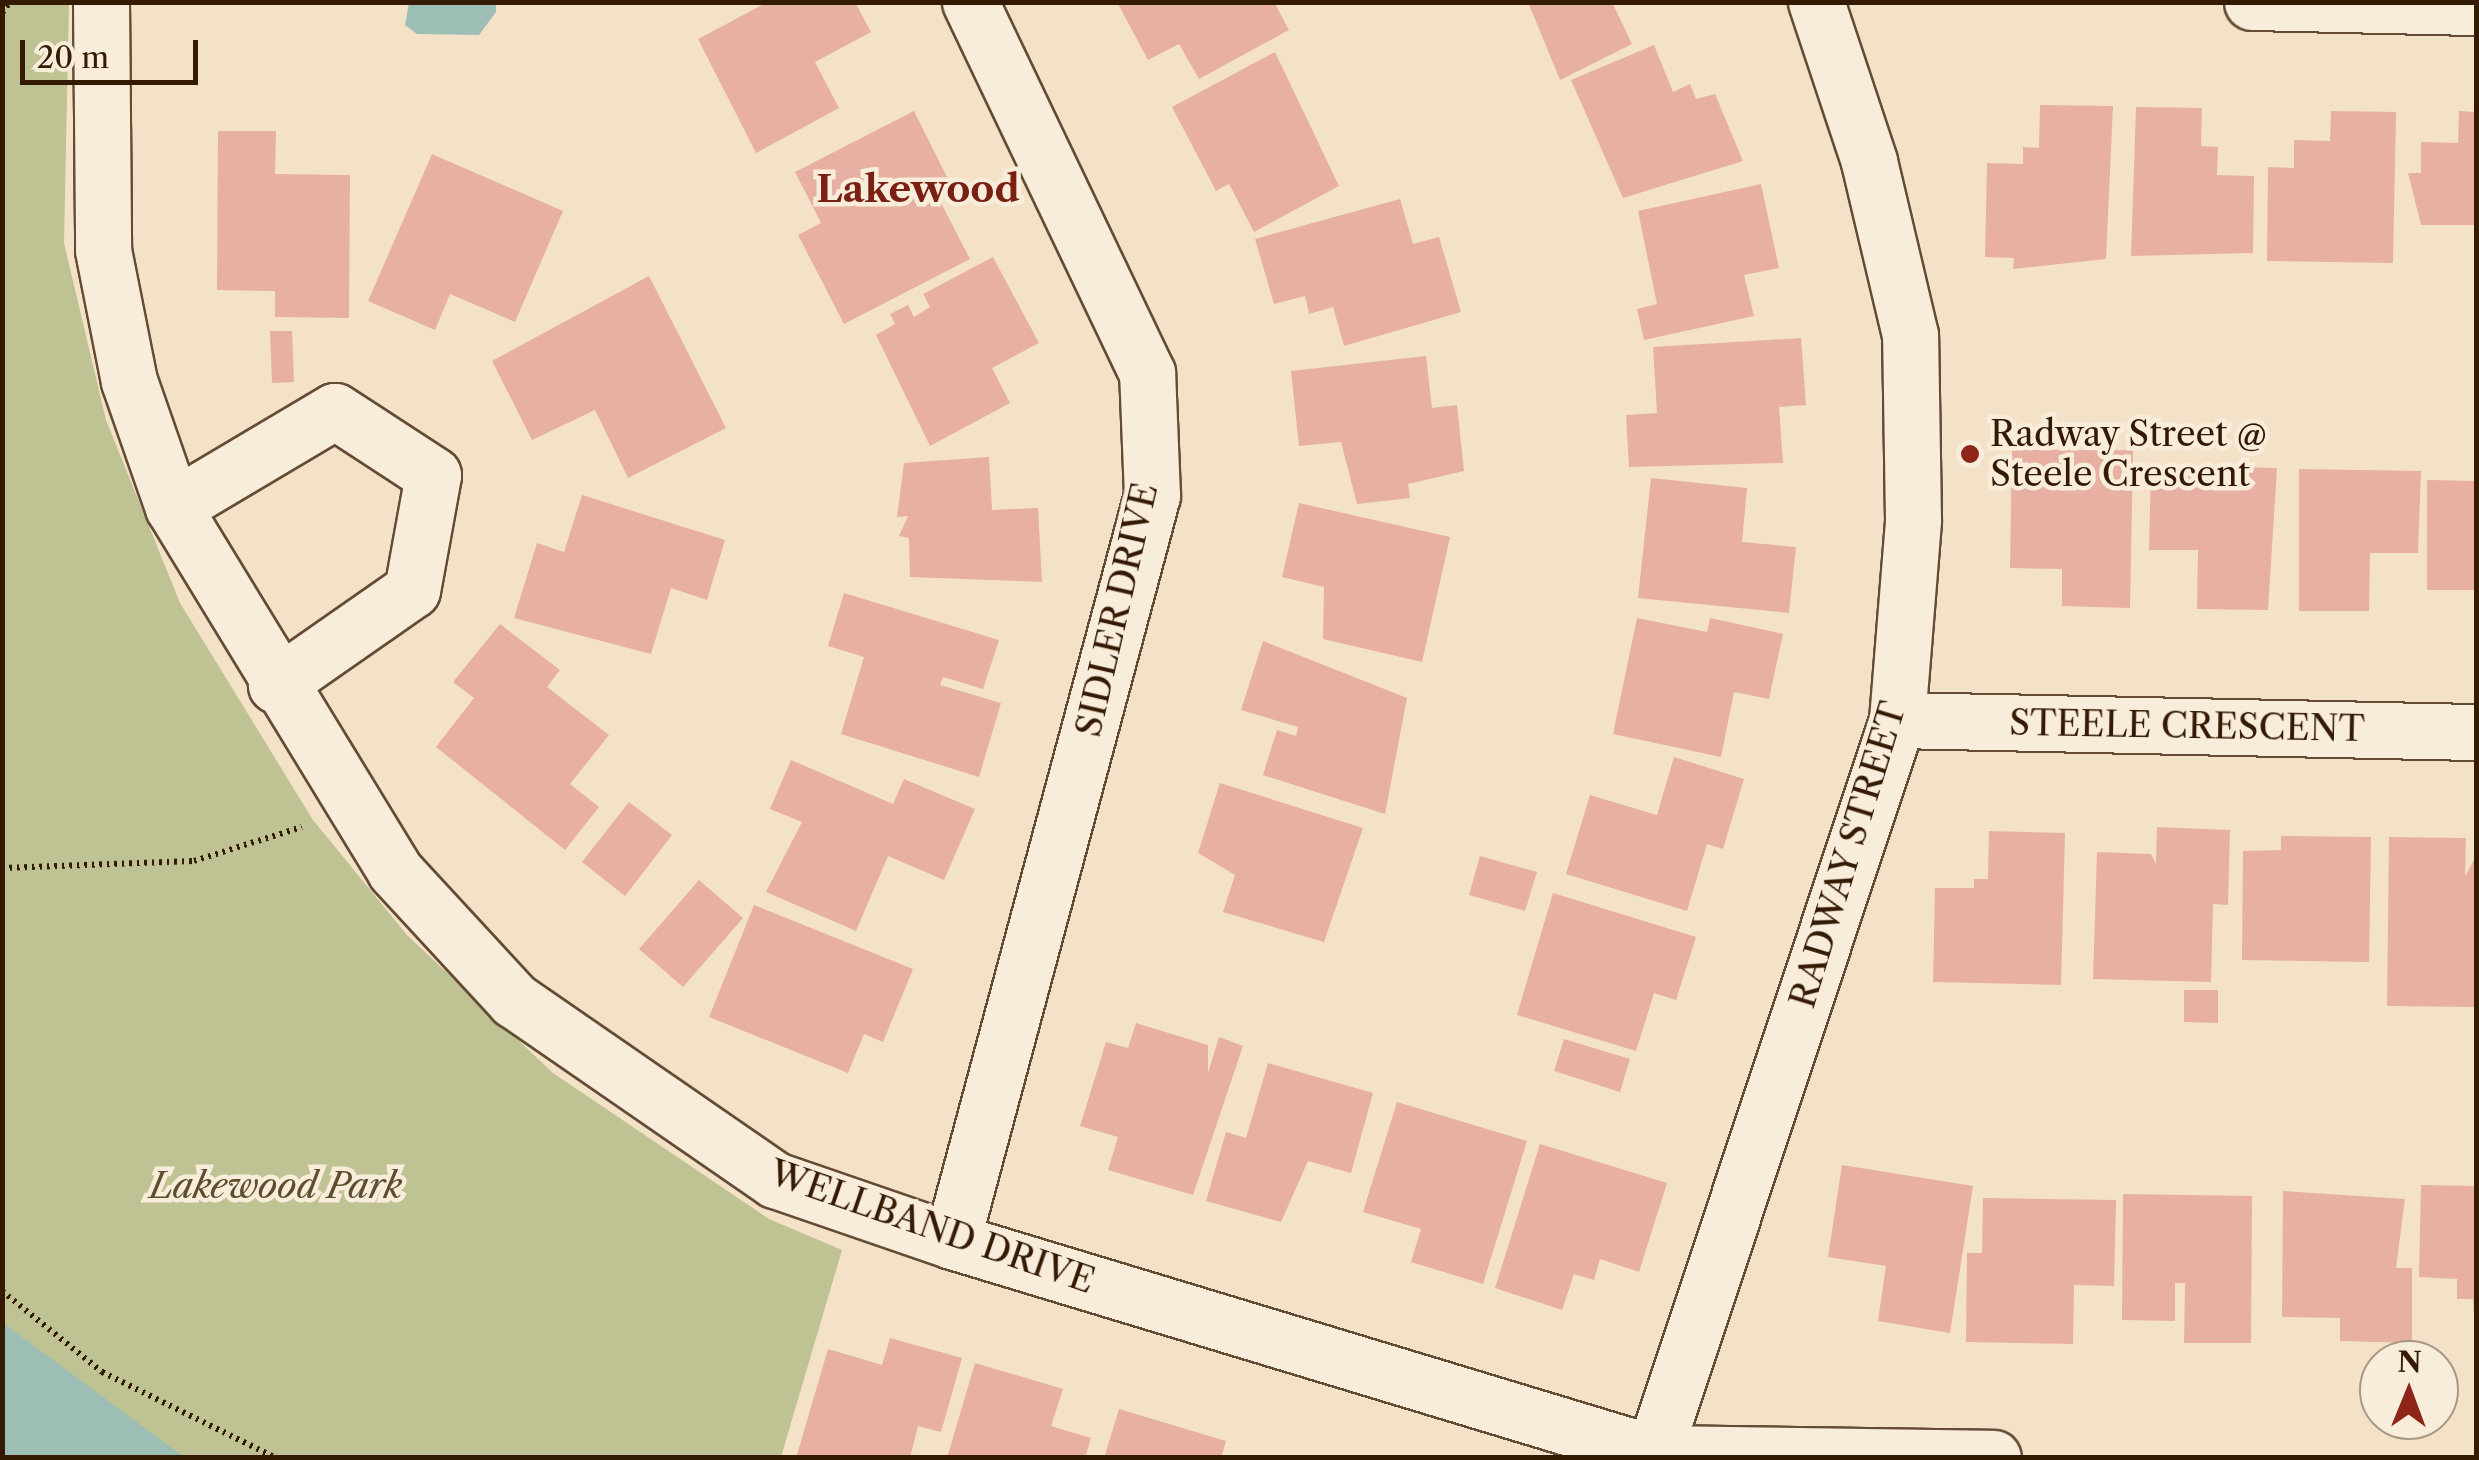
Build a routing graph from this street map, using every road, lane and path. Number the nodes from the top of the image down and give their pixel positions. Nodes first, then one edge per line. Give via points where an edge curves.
1 (10, 2) edge
2 (101, 2) edge
3 (970, 2) edge
4 (1816, 2) edge
5 (2252, 2) edge
6 (2476, 6) edge
7 (2, 13) edge
8 (172, 507) junction
9 (276, 685) junction
10 (1897, 720) junction
11 (2476, 732) edge
12 (344, 798) junction
13 (2, 868) edge
14 (952, 1241) junction
15 (2, 1292) edge
16 (1652, 1455) edge
17 (276, 1458) edge
18 (1993, 1458) edge

1 - 7 path
2 - 8 street, WELLBAND DRIVE via 103,250 129,381
3 - 14 street, SIDLER DRIVE via 1147,373 1152,495
4 - 10 street, RADWAY STREET via 1869,162 1910,335 1913,520
5 - 6 street
8 - 9 street, WELLBAND DRIVE
8 - 9 street via 335,411 433,475 412,590
9 - 12 street, WELLBAND DRIVE
10 - 11 street, STEELE CRESCENT
10 - 16 street, RADWAY STREET
12 - 13 path via 299,830 194,861
12 - 14 street, WELLBAND DRIVE via 395,871 514,1000 775,1180
14 - 16 street, WELLBAND DRIVE
15 - 17 path via 102,1372
16 - 18 street, WELLBAND DRIVE

